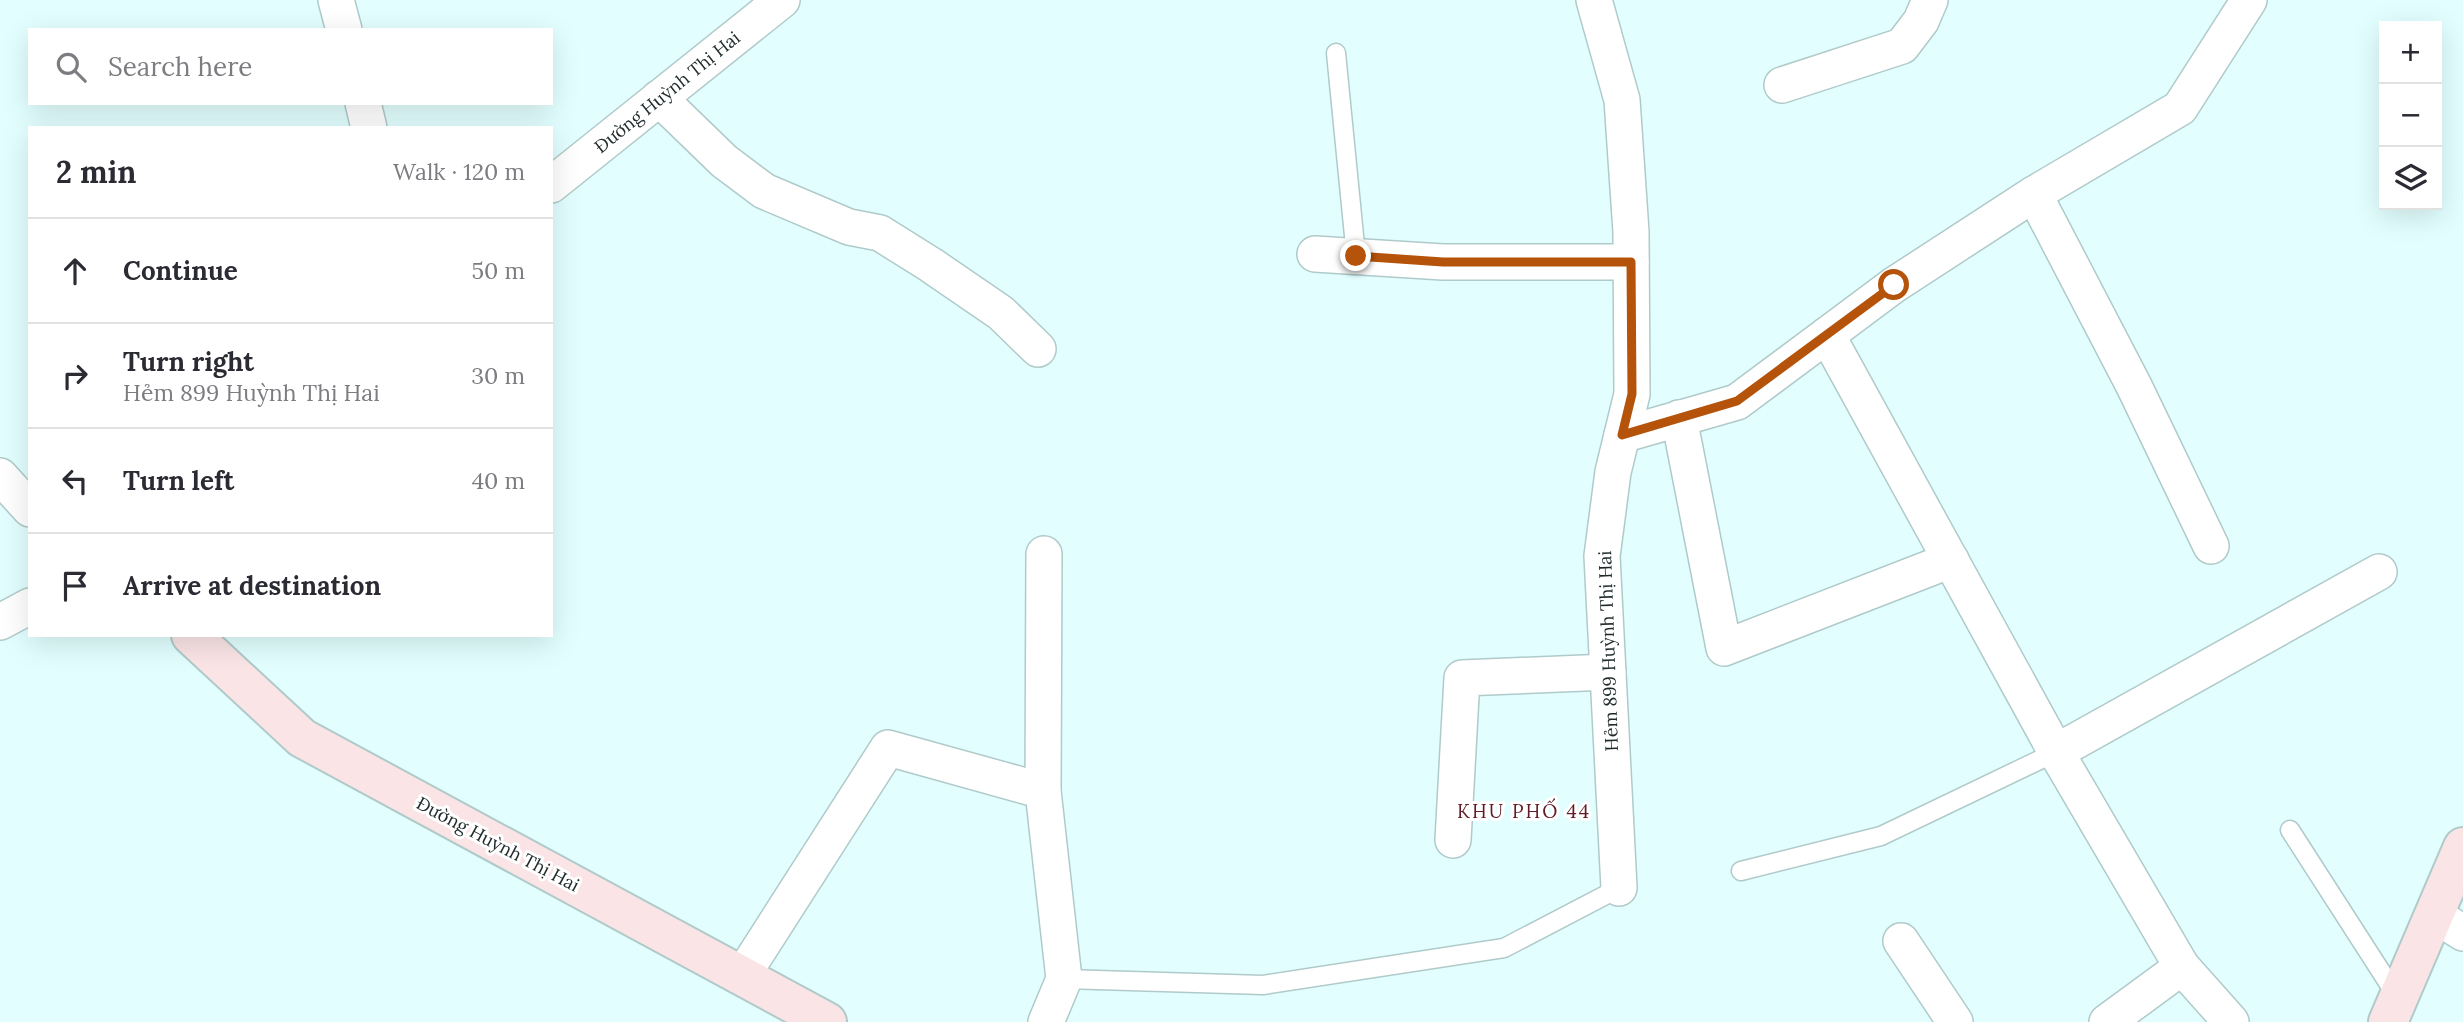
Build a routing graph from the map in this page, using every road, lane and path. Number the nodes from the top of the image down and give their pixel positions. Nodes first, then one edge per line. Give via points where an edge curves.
1 (336, 0) edge
2 (782, 0) edge
3 (1594, 0) edge
4 (1930, 0) edge
5 (2249, 0) edge
6 (343, 28) edge
7 (1336, 53) dead end
8 (1782, 85) dead end
9 (659, 97) junction
10 (363, 105) edge
11 (369, 126) edge
12 (553, 183) edge
13 (2034, 194) junction
14 (1315, 254) dead end
15 (1356, 256) junction
16 (1631, 262) junction
17 (1827, 335) junction
18 (1038, 349) dead end
19 (1679, 418) junction
20 (1622, 435) junction
21 (0, 476) edge
22 (28, 507) edge
23 (2211, 546) dead end
24 (1044, 554) dead end
25 (1951, 560) junction
26 (2379, 572) dead end
27 (28, 607) edge
28 (0, 622) edge
29 (193, 637) edge
30 (1608, 672) junction
31 (2056, 752) junction
32 (1043, 791) junction
33 (2290, 830) dead end
34 (1453, 840) dead end
35 (2463, 846) edge
36 (1741, 871) dead end
37 (1619, 888) joint
38 (2448, 924) edge
39 (1901, 942) dead end
40 (2182, 967) junction
41 (742, 976) junction
42 (1064, 979) junction
43 (2393, 1010) edge
44 (827, 1022) edge
45 (1046, 1022) edge
46 (1955, 1022) edge
47 (2107, 1022) edge
48 (2231, 1022) edge

1 - 6 street
2 - 9 street, Đường Huỳnh Thị Hai
3 - 16 street, Hẻm 899 Huỳnh Thị Hai via 1622,100
4 - 8 street via 1902,46
5 - 13 street via 2180,108
7 - 15 lane
9 - 12 street, Đường Huỳnh Thị Hai
9 - 18 street via 724,162 764,191 849,227 880,233 1002,313
10 - 11 street
13 - 17 street via 1894,285
13 - 23 street
14 - 15 street
15 - 16 street via 1443,262
16 - 20 street, Hẻm 899 Huỳnh Thị Hai via 1632,394
17 - 19 street via 1737,401
17 - 25 street
19 - 20 street
19 - 25 street via 1724,648
20 - 30 street, Hẻm 899 Huỳnh Thị Hai via 1602,556
21 - 22 street
24 - 32 street
25 - 31 street
26 - 31 street
27 - 28 street
29 - 41 street, Đường Huỳnh Thị Hai via 302,737
30 - 34 street via 1462,678
30 - 37 street, Hẻm 899 Huỳnh Thị Hai
31 - 36 lane via 1881,836
31 - 40 street
32 - 41 street via 888,748
32 - 42 street
33 - 43 lane
35 - 38 street
37 - 42 lane via 1504,948 1263,985
38 - 43 street
39 - 46 street
40 - 47 street
40 - 48 street
41 - 44 street, Đường Huỳnh Thị Hai
42 - 45 street

